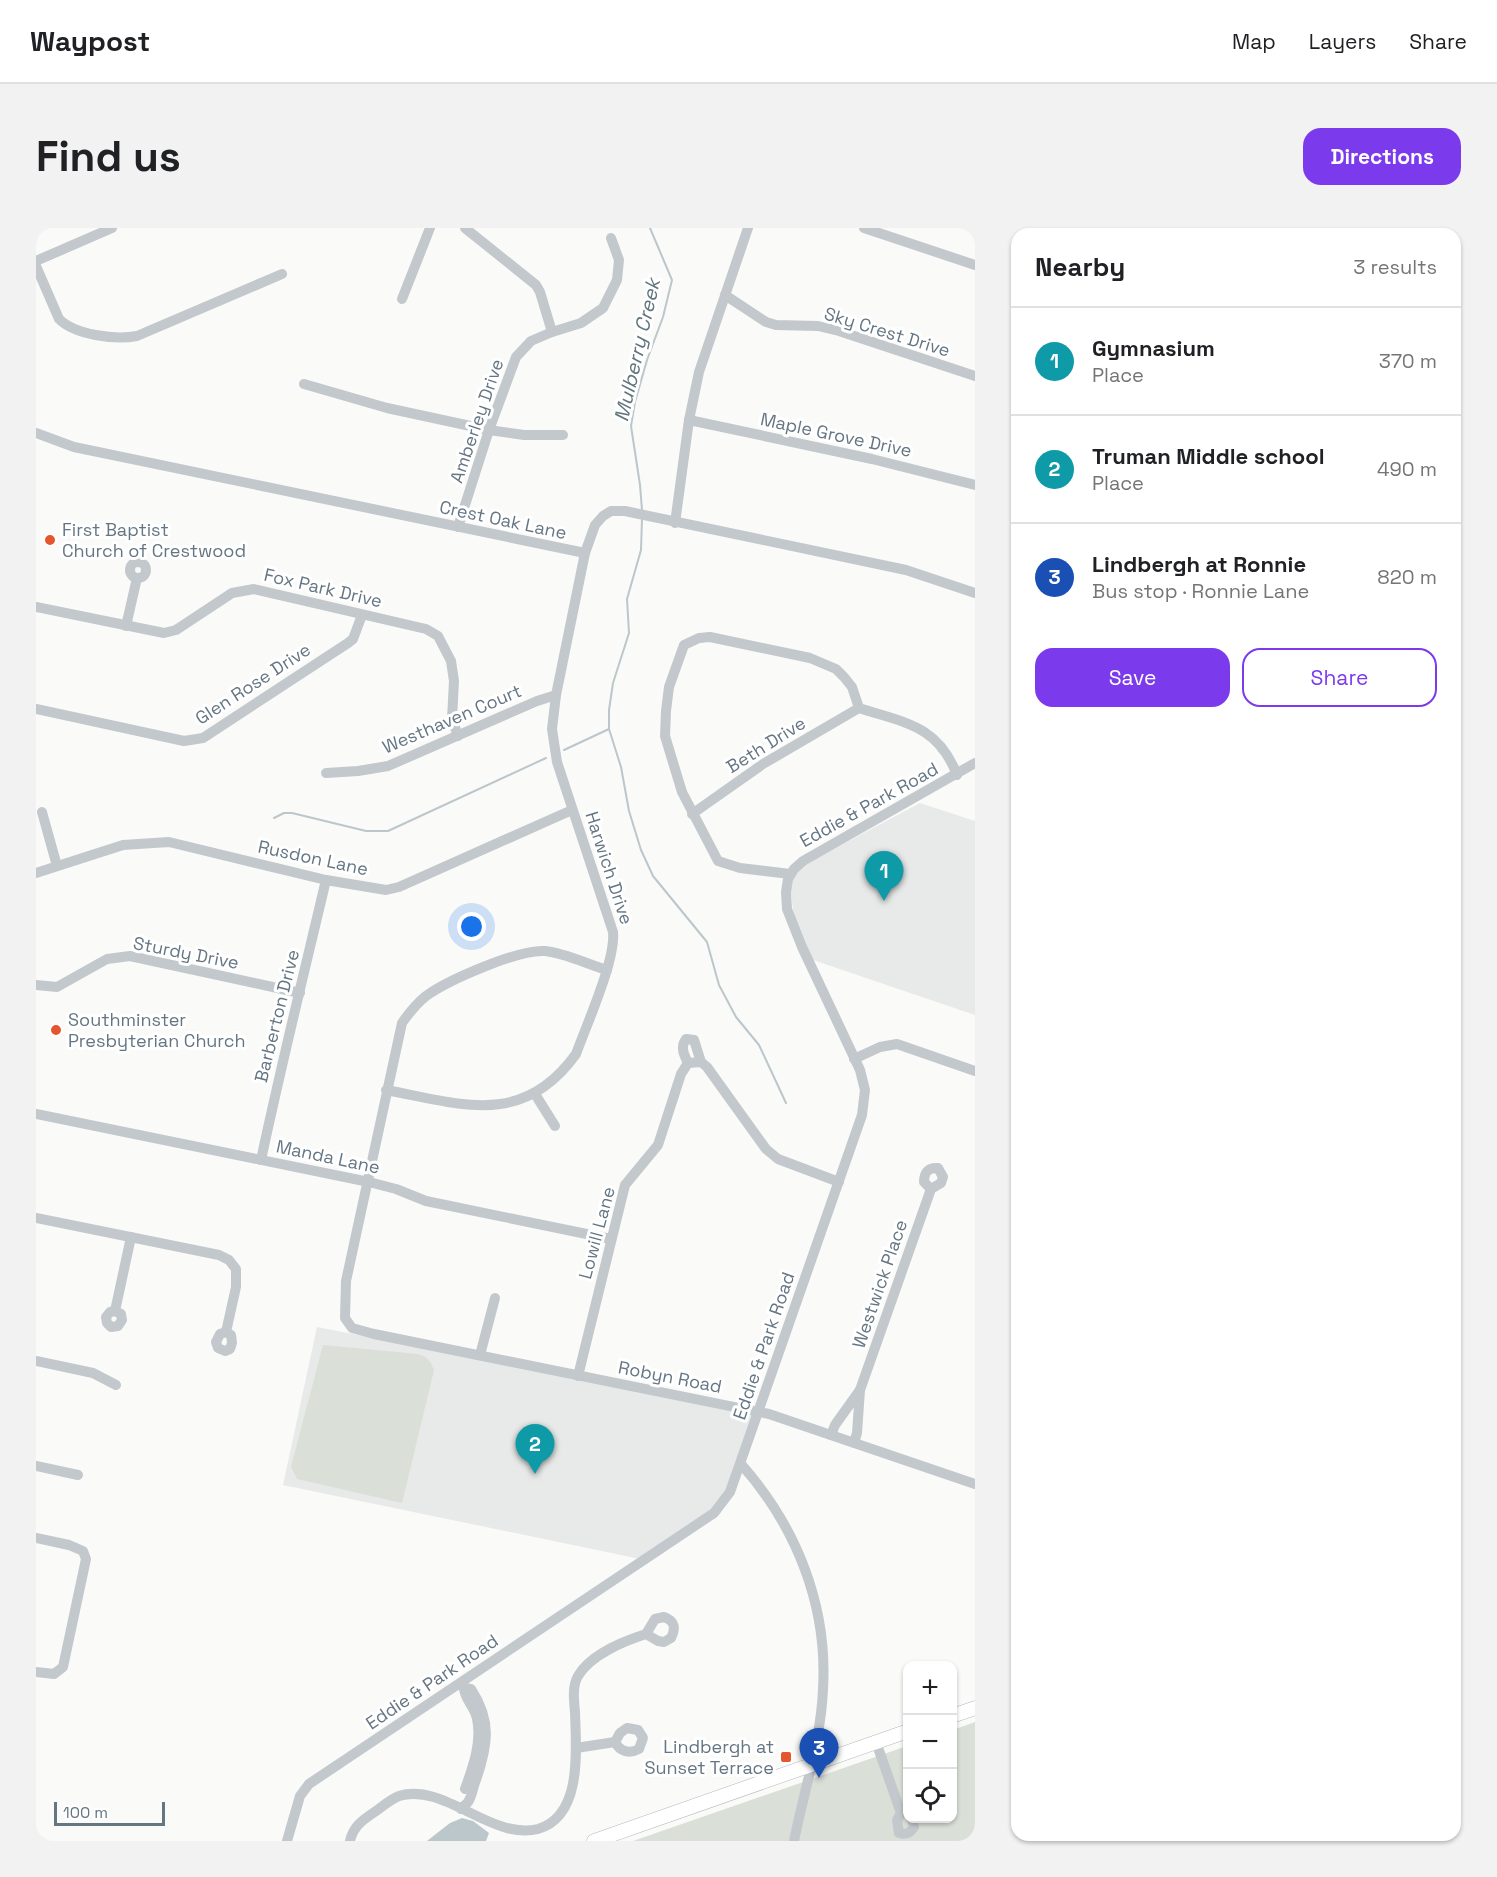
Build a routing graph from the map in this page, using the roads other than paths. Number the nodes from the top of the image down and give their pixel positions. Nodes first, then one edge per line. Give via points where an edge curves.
1 (112, 228) edge
2 (430, 228) edge
3 (465, 228) edge
4 (748, 228) edge
5 (864, 228) edge
6 (611, 238) dead end
7 (36, 261) edge
8 (975, 265) edge
9 (36, 266) edge
10 (282, 274) dead end
11 (725, 295) junction
12 (402, 299) dead end
13 (552, 332) junction
14 (975, 376) edge
15 (304, 384) dead end
16 (689, 420) junction
17 (489, 430) junction
18 (36, 433) edge
19 (563, 435) dead end
20 (975, 485) edge
21 (675, 523) junction
22 (458, 527) junction
23 (585, 554) junction
24 (137, 578) dead end
25 (975, 593) edge
26 (36, 607) edge
27 (362, 615) junction
28 (126, 626) junction
29 (556, 695) junction
30 (860, 708) junction
31 (36, 709) edge
32 (458, 736) junction
33 (975, 764) edge
34 (326, 773) dead end
35 (957, 775) junction
36 (572, 810) junction
37 (42, 812) dead end
38 (692, 814) junction
39 (57, 866) junction
40 (36, 873) edge
41 (790, 873) junction
42 (326, 880) junction
43 (607, 970) junction
44 (36, 985) edge
45 (300, 993) junction
46 (854, 1059) junction
47 (701, 1062) junction
48 (688, 1063) junction
49 (975, 1071) edge
50 (386, 1090) junction
51 (535, 1094) junction
52 (36, 1114) edge
53 (555, 1126) dead end
54 (261, 1160) junction
55 (369, 1182) junction
56 (838, 1182) junction
57 (931, 1189) dead end
58 (36, 1218) edge
59 (131, 1237) junction
60 (611, 1239) junction
61 (495, 1298) dead end
62 (115, 1311) dead end
63 (226, 1332) dead end
64 (480, 1355) junction
65 (36, 1361) edge
66 (578, 1376) junction
67 (116, 1385) dead end
68 (860, 1390) junction
69 (758, 1412) junction
70 (831, 1435) junction
71 (854, 1443) junction
72 (741, 1464) junction
73 (36, 1466) edge
74 (78, 1475) dead end
75 (975, 1484) edge
76 (36, 1538) edge
77 (646, 1634) dead end
78 (36, 1672) edge
79 (463, 1685) junction
80 (975, 1708) edge
81 (955, 1715) edge
82 (903, 1733) edge
83 (615, 1742) dead end
84 (876, 1742) junction
85 (576, 1748) junction
86 (810, 1765) junction
87 (462, 1807) junction
88 (903, 1811) edge
89 (903, 1815) edge
90 (913, 1823) edge
91 (287, 1841) edge
92 (351, 1841) edge
93 (594, 1841) edge
94 (794, 1841) edge

1 - 7 street
2 - 12 street
3 - 13 street via 537,285
4 - 11 street
5 - 8 street
6 - 13 street, Amberley Drive via 620,260 617,280 603,308 581,323
9 - 10 street via 58,319 87,332 123,339
11 - 14 street, Sky Crest Drive via 766,322 839,330
11 - 16 street via 699,372
13 - 17 street, Amberley Drive via 531,341 516,357
15 - 17 street via 387,408
16 - 20 street, Maple Grove Drive
16 - 21 street
17 - 19 street
17 - 22 street, Amberley Drive
18 - 22 street, Crest Oak Lane via 74,447
21 - 23 street, Crest Oak Lane via 625,511 611,512 595,525
21 - 25 street, Crest Oak Lane via 906,570
22 - 23 street, Crest Oak Lane
23 - 29 street, Harwich Drive
24 - 28 street
26 - 28 street, Fox Park Drive
27 - 28 street, Fox Park Drive via 254,589 232,593 170,632
27 - 31 street, Glen Rose Drive via 348,643 203,738 184,741
27 - 32 street, Fox Park Drive via 413,625 438,636 451,661 452,719
29 - 32 street, Westhaven Court
29 - 36 street, Harwich Drive via 553,743
30 - 35 street via 912,725 934,737
30 - 38 street, Beth Drive via 763,764
30 - 38 street via 844,677 836,669 810,658 710,637 684,645 672,678 665,736
32 - 34 street, Westhaven Court via 388,766
33 - 35 street, Eddie & Park Road
35 - 41 street, Eddie & Park Road via 812,856
36 - 42 street, Rusdon Lane via 399,887 386,890
36 - 43 street, Harwich Drive via 614,932
37 - 39 street
38 - 41 street via 718,861 740,868
39 - 40 street, Rusdon Lane
39 - 42 street, Rusdon Lane via 123,845 169,842
41 - 46 street, Eddie & Park Road via 786,892 789,915
42 - 45 street, Barberton Drive
43 - 50 street via 551,952 526,952 441,988 418,1003 402,1023
43 - 51 street, Harwich Drive via 576,1054
44 - 45 street, Sturdy Drive via 57,987 107,959 130,956
45 - 54 street, Barberton Drive
46 - 49 street via 897,1044
46 - 56 street, Eddie & Park Road via 865,1090 864,1107
47 - 48 street
47 - 48 street via 694,1041 686,1039 682,1045
47 - 56 street via 766,1149 778,1159
48 - 60 street, Lowill Lane via 658,1145 625,1185
50 - 51 street, Harwich Drive via 469,1106 507,1103
50 - 55 street
51 - 53 street
52 - 54 street, Manda Lane
54 - 55 street, Manda Lane
55 - 60 street, Manda Lane via 426,1202
55 - 64 street, Robyn Road via 346,1281 345,1318 352,1328
56 - 69 street, Eddie & Park Road
57 - 68 street, Westwick Place
58 - 59 street
59 - 62 street
59 - 63 street via 229,1260 236,1269 236,1287
60 - 66 street, Lowill Lane
61 - 64 street
64 - 66 street, Robyn Road
65 - 67 street via 93,1373
66 - 69 street, Robyn Road
68 - 70 street, Westwick Place
68 - 71 street, Westwick Place
69 - 70 street, Robyn Road
69 - 72 street, Eddie & Park Road
70 - 71 street, Robyn Road
71 - 75 street, Robyn Road
72 - 79 street, Eddie & Park Road via 730,1492 714,1513
72 - 86 street via 781,1518 801,1556 815,1596 824,1688
73 - 74 street
76 - 78 street via 83,1551 85,1567 63,1667 54,1674
77 - 85 street via 601,1655 576,1678
79 - 87 street via 478,1700 485,1716 487,1737 479,1771
79 - 91 street, Eddie & Park Road via 309,1784 300,1796
80 - 81 main road
82 - 84 main road
83 - 85 street
84 - 86 main road
84 - 88 street
85 - 87 street via 566,1807 554,1821 539,1829 513,1831
86 - 93 main road
86 - 94 street
87 - 92 street via 422,1795 394,1798 357,1824
89 - 90 street via 897,1820 899,1833 911,1832

